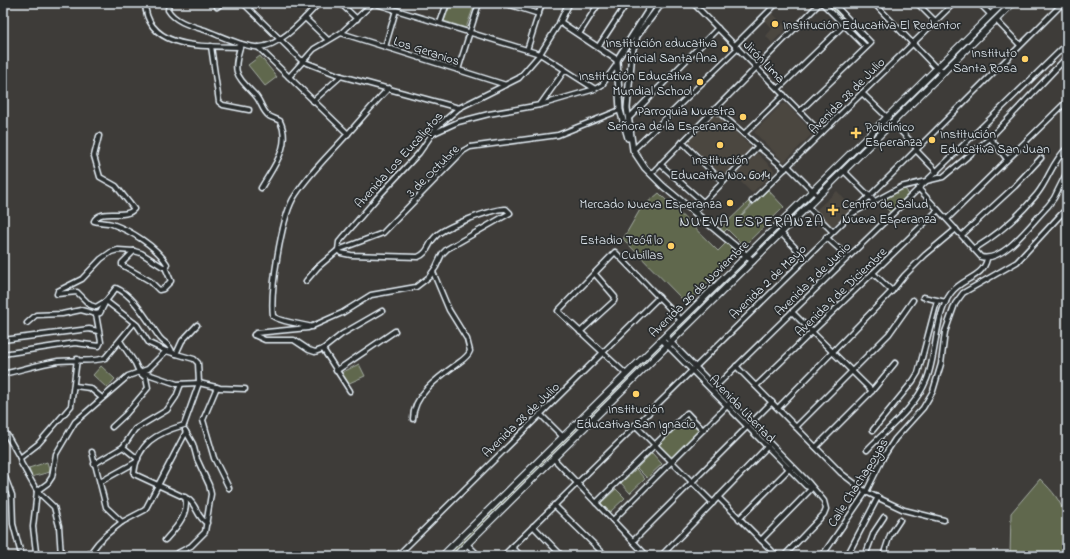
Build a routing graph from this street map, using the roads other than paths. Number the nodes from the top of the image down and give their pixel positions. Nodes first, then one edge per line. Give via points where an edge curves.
1 (145, 3) edge
2 (169, 3) edge
3 (222, 3) edge
4 (244, 3) edge
5 (319, 3) edge
6 (340, 3) edge
7 (373, 3) edge
8 (447, 3) edge
9 (479, 3) edge
10 (504, 3) edge
11 (542, 3) edge
12 (569, 3) edge
13 (599, 3) edge
14 (627, 3) edge
15 (653, 3) edge
16 (662, 3) edge
17 (693, 3) edge
18 (702, 3) edge
19 (777, 3) edge
20 (821, 3) edge
21 (833, 3) edge
22 (874, 3) edge
23 (917, 3) edge
24 (954, 3) edge
25 (978, 3) edge
26 (1003, 3) edge
27 (1013, 3) edge
28 (1063, 3) edge
29 (217, 7) dead end
30 (698, 7) junction
31 (396, 10) junction
32 (539, 14) junction
33 (991, 15) junction
34 (305, 18) junction
35 (357, 18) junction
36 (996, 20) junction
37 (560, 22) junction
38 (935, 22) junction
39 (440, 24) junction
40 (844, 25) junction
41 (718, 28) junction
42 (341, 33) junction
43 (470, 33) junction
44 (579, 34) junction
45 (280, 40) junction
46 (328, 40) junction
47 (913, 43) junction
48 (1067, 44) edge
49 (240, 45) junction
50 (1020, 45) junction
51 (211, 46) junction
52 (736, 46) junction
53 (258, 47) junction
54 (385, 47) junction
55 (598, 47) junction
56 (866, 48) junction
57 (527, 50) junction
58 (540, 54) junction
59 (1067, 57) edge
60 (302, 62) junction
61 (617, 62) junction
62 (756, 67) junction
63 (937, 69) junction
64 (458, 70) junction
65 (565, 70) junction
66 (945, 72) junction
67 (341, 76) junction
68 (289, 77) junction
69 (506, 85) junction
70 (389, 88) junction
71 (595, 89) junction
72 (778, 89) junction
73 (862, 93) junction
74 (784, 95) junction
75 (313, 101) junction
76 (1067, 101) edge
77 (540, 105) junction
78 (459, 108) junction
79 (715, 109) junction
80 (249, 110) dead end
81 (620, 110) junction
82 (800, 111) junction
83 (888, 118) junction
84 (627, 119) junction
85 (893, 123) junction
86 (821, 133) junction
87 (348, 134) junction
88 (744, 134) junction
89 (430, 135) junction
90 (99, 136) dead end
91 (990, 138) junction
92 (682, 142) junction
93 (758, 146) junction
94 (1067, 148) edge
95 (916, 149) junction
96 (633, 150) junction
97 (1041, 158) dead end
98 (1007, 159) junction
99 (660, 164) junction
100 (787, 168) junction
101 (844, 171) junction
102 (937, 172) junction
103 (1067, 172) edge
104 (651, 174) junction
105 (723, 182) junction
106 (926, 182) junction
107 (261, 188) dead end
108 (919, 189) junction
109 (813, 191) junction
110 (818, 196) junction
111 (869, 196) junction
112 (752, 201) dead end
113 (874, 201) junction
114 (703, 202) junction
115 (807, 206) junction
116 (1067, 208) edge
117 (938, 210) junction
118 (694, 212) junction
119 (847, 217) junction
120 (947, 219) junction
121 (956, 229) junction
122 (832, 231) junction
123 (781, 233) junction
124 (962, 235) junction
125 (826, 237) junction
126 (974, 249) junction
127 (338, 250) junction
128 (134, 251) junction
129 (747, 256) junction
130 (848, 257) junction
131 (805, 258) junction
132 (987, 259) junction
133 (753, 261) junction
134 (165, 267) junction
135 (433, 272) junction
136 (873, 273) junction
137 (595, 274) junction
138 (306, 281) dead end
139 (892, 291) junction
140 (659, 297) junction
141 (923, 297) dead end
142 (913, 300) dead end
143 (937, 301) junction
144 (106, 302) junction
145 (946, 302) junction
146 (382, 311) dead end
147 (792, 312) junction
148 (96, 314) junction
149 (681, 320) junction
150 (134, 322) junction
151 (27, 323) dead end
152 (197, 325) dead end
153 (313, 327) junction
154 (98, 331) junction
155 (394, 332) dead end
156 (580, 332) junction
157 (813, 332) junction
158 (663, 338) junction
159 (3, 340) edge
160 (120, 341) junction
161 (670, 344) junction
162 (323, 349) junction
163 (166, 351) junction
164 (833, 352) junction
165 (174, 353) junction
166 (602, 353) junction
167 (3, 354) edge
168 (77, 359) junction
169 (895, 363) dead end
170 (736, 366) junction
171 (693, 367) junction
172 (336, 371) junction
173 (140, 372) junction
174 (853, 372) junction
175 (3, 374) edge
176 (626, 374) junction
177 (199, 383) junction
178 (181, 384) junction
179 (74, 386) junction
180 (756, 386) junction
181 (217, 387) junction
182 (714, 388) junction
183 (245, 389) dead end
184 (872, 390) junction
185 (350, 391) dead end
186 (102, 398) junction
187 (772, 402) junction
188 (729, 404) junction
189 (778, 408) junction
190 (540, 414) junction
191 (413, 419) dead end
192 (749, 424) junction
193 (184, 425) junction
194 (635, 425) junction
195 (796, 426) junction
196 (112, 427) dead end
197 (703, 430) junction
198 (873, 430) dead end
199 (3, 431) edge
200 (186, 432) junction
201 (562, 436) junction
202 (655, 445) junction
203 (769, 445) junction
204 (816, 447) junction
205 (123, 448) junction
206 (867, 450) dead end
207 (92, 452) dead end
208 (20, 458) junction
209 (554, 459) junction
210 (137, 461) junction
211 (671, 461) junction
212 (94, 464) junction
213 (791, 468) junction
214 (3, 472) edge
215 (691, 481) junction
216 (100, 482) junction
217 (576, 482) junction
218 (159, 486) junction
219 (229, 488) dead end
220 (812, 488) junction
221 (37, 491) junction
222 (866, 492) junction
223 (185, 497) junction
224 (718, 497) junction
225 (878, 497) junction
226 (596, 503) junction
227 (713, 503) junction
228 (554, 505) junction
229 (884, 517) dead end
230 (739, 519) junction
231 (613, 520) junction
232 (900, 520) dead end
233 (944, 520) dead end
234 (122, 522) junction
235 (207, 523) junction
236 (533, 526) junction
237 (164, 540) dead end
238 (761, 540) junction
239 (633, 541) junction
240 (467, 544) junction
241 (512, 547) junction
242 (21, 554) dead end
243 (34, 556) edge
244 (61, 556) edge
245 (88, 556) edge
246 (172, 556) edge
247 (397, 556) edge
248 (442, 556) edge
249 (455, 556) edge
250 (479, 556) edge
251 (503, 556) edge
252 (521, 556) edge
253 (562, 556) edge
254 (606, 556) edge
255 (647, 556) edge
256 (661, 556) edge
257 (777, 556) edge
258 (784, 556) edge
259 (822, 556) edge
260 (847, 556) edge
261 (865, 556) edge
262 (883, 556) edge

1 - 51 street via 149,21 154,29 166,38 184,44
2 - 49 street via 168,10 178,20
3 - 29 street
4 - 45 street
5 - 34 street
6 - 35 street
7 - 31 street
7 - 35 street
8 - 39 street
9 - 43 street
10 - 32 street
11 - 32 street
12 - 37 street
13 - 44 street
14 - 55 street
15 - 61 street
16 - 84 street via 636,38 629,68
17 - 30 street, Jirón Lima
18 - 30 street
19 - 52 street
20 - 40 street
20 - 62 street
21 - 56 street via 871,43
22 - 47 street
23 - 38 street
24 - 38 street, Avenida 28 de Julio
25 - 33 street
26 - 33 main road, Avenida 26 de Noviembre
27 - 36 main road, Avenida 26 de Noviembre
28 - 50 street, Avenida 2 de Mayo
30 - 41 street, Jirón Lima
31 - 39 street
31 - 54 street
32 - 57 street
33 - 63 main road, Avenida 26 de Noviembre
34 - 45 street
34 - 46 street
35 - 42 street
36 - 50 street
36 - 66 main road, Avenida 26 de Noviembre
37 - 44 street
37 - 58 street, Avenida Los Eucaliptos
38 - 47 street, Avenida 28 de Julio
39 - 43 street
40 - 56 street
40 - 72 street
41 - 52 street, Jirón Lima
41 - 84 street
42 - 46 street
42 - 54 street, Los Geranios
43 - 57 street
43 - 64 street
44 - 55 street
45 - 53 street
45 - 60 street
46 - 60 street via 314,49
47 - 63 street
47 - 73 street, Avenida 28 de Julio
48 - 102 street, Avenida 7 de Junio
49 - 51 street
49 - 53 street
49 - 107 street via 235,66 240,77 260,100 266,112 280,121 285,139 283,151
50 - 95 street, Avenida 2 de Mayo
51 - 80 street via 219,102
52 - 62 street, Jirón Lima
52 - 96 street
53 - 68 street
54 - 64 street, Los Geranios
55 - 61 street
56 - 82 street
57 - 58 street
58 - 65 street
58 - 69 street, Avenida Los Eucaliptos via 518,78
59 - 91 street, Avenida 7 de Junio
60 - 67 street
60 - 68 street
61 - 71 street via 602,85
61 - 81 street
62 - 72 street, Jirón Lima
62 - 79 street
63 - 66 street
63 - 83 main road, Avenida 26 de Noviembre
64 - 69 street, Los Geranios
65 - 71 street
65 - 77 street
66 - 85 main road, Avenida 26 de Noviembre
67 - 70 street
67 - 75 street
68 - 75 street
69 - 78 street, Avenida Los Eucaliptos
70 - 78 street
70 - 87 street
71 - 77 street
72 - 74 street, Jirón Lima
73 - 83 street
73 - 86 street, Avenida 28 de Julio
74 - 82 street, Jirón Lima
74 - 88 street
75 - 87 street
76 - 98 street
77 - 89 street via 458,122
78 - 89 street, Avenida Los Eucaliptos
79 - 88 street
79 - 92 street
81 - 96 street
81 - 127 street, 3 de Octubre via 558,135 463,151 383,233
82 - 86 street, Jirón Lima
83 - 109 main road, Avenida 26 de Noviembre
84 - 96 street
85 - 95 street
85 - 101 main road, Avenida 26 de Noviembre
86 - 100 street, Avenida 28 de Julio
87 - 153 street via 310,176 293,200 282,237 274,280 273,316 280,321
88 - 93 street
89 - 127 street, Avenida Los Eucaliptos via 419,153 340,242
90 - 134 street via 94,156 100,177 116,186 134,209 126,214 101,215 94,221 113,224 142,240 164,259 167,264
91 - 98 street
91 - 106 street, Avenida 7 de Junio via 943,177
92 - 99 street
92 - 105 street
93 - 100 street
93 - 105 street
94 - 126 street via 1055,161 1037,195 990,239
95 - 102 street
95 - 111 street, Avenida 2 de Mayo
96 - 104 street
97 - 124 street
98 - 120 street
99 - 104 street
99 - 114 street
100 - 109 street
100 - 112 street, Avenida 28 de Julio
101 - 110 main road, Avenida 26 de Noviembre
101 - 111 street
102 - 106 street, Avenida 7 de Junio
103 - 132 street via 1048,206 1002,254
104 - 118 street
105 - 114 street
106 - 108 street, Avenida 7 de Junio
106 - 113 street via 901,187
108 - 117 street
108 - 130 street, Avenida 7 de Junio
109 - 110 street
109 - 129 main road, Avenida 26 de Noviembre
110 - 115 main road, Avenida 26 de Noviembre
111 - 113 street
111 - 119 street, Avenida 2 de Mayo
113 - 119 street
114 - 118 street
115 - 122 street
115 - 123 main road, Avenida 26 de Noviembre
116 - 222 street, Calle Chachapoyas via 1017,262 963,294 955,304 945,332 937,382 923,408 884,456
117 - 120 street
117 - 136 street, Avenida 9 de Diciembre
118 - 129 street
119 - 122 street, Avenida 2 de Mayo
120 - 121 street
121 - 124 street
121 - 139 street via 925,255
122 - 125 street, Avenida 2 de Mayo
123 - 131 street
123 - 133 main road, Avenida 26 de Noviembre
124 - 126 street
125 - 130 street
125 - 131 street, Avenida 2 de Mayo
126 - 132 street via 981,257
127 - 135 street via 351,255 418,256 427,251 431,241 440,232 492,210 509,210 508,215 447,249 439,258
127 - 138 street, Avenida Los Eucaliptos
128 - 134 street
128 - 134 street via 122,265 150,281 160,290 171,281
128 - 144 street via 111,252 86,276 58,291 57,294 76,292 96,307
129 - 133 street
129 - 149 main road, Avenida 26 de Noviembre
130 - 147 street, Avenida 7 de Junio
131 - 171 street, Avenida 2 de Mayo
132 - 145 street via 982,271 956,287
133 - 161 main road, Avenida 26 de Noviembre
135 - 153 street via 416,287 371,295
135 - 191 street via 450,310 467,339 470,352 423,394 414,406
136 - 139 street
136 - 157 street, Avenida 9 de Diciembre
137 - 140 street via 616,252
137 - 156 street via 615,297 614,301
137 - 156 street via 558,311
139 - 164 street
140 - 149 street
140 - 166 street, Avenida 28 de Julio
141 - 143 street
142 - 174 street via 889,334
143 - 145 street
143 - 198 street via 918,373
144 - 148 street via 100,313
144 - 150 street
144 - 165 street via 113,291 118,289 140,308 161,340 170,346
145 - 206 street via 927,380 922,390
146 - 162 street via 342,334
147 - 157 street
147 - 170 street, Avenida 7 de Junio
148 - 151 street via 81,310 36,315
148 - 154 street
149 - 158 main road, Avenida 26 de Noviembre
150 - 160 street
150 - 163 street via 149,343
152 - 165 street
153 - 162 street via 254,335 265,340 294,340 311,351
154 - 159 street via 89,328
154 - 167 street via 101,342 99,346 75,343
155 - 172 street
156 - 166 street
157 - 164 street
157 - 180 street, Avenida 9 de Diciembre
158 - 161 street, Avenida Libertad
158 - 176 main road, Avenida 26 de Noviembre
160 - 168 street via 105,358
160 - 173 street
161 - 171 street, Avenida Libertad
161 - 209 main road, Avenida 26 de Noviembre
162 - 172 street
163 - 165 street
163 - 173 street via 148,369
164 - 174 street
164 - 189 street
165 - 177 street via 194,359 198,363
166 - 176 street
166 - 190 street, Avenida 28 de Julio
168 - 175 street
168 - 179 street
169 - 184 street
170 - 180 street
170 - 182 street, Avenida 7 de Junio
171 - 182 street, Avenida Libertad
171 - 194 street, Avenida 2 de Mayo
172 - 185 street
173 - 178 street
173 - 186 street via 128,376
173 - 196 street via 146,378 148,388
174 - 184 street
174 - 195 street
176 - 201 main road, Avenida 26 de Noviembre
177 - 178 street
177 - 181 street
177 - 193 street
178 - 205 street via 168,410 135,429
179 - 186 street via 90,388
179 - 208 street via 71,406 38,444
180 - 187 street
181 - 183 street
181 - 219 street via 203,420 214,458
182 - 188 street, Avenida Libertad
184 - 204 street
186 - 221 street via 69,429 56,454 52,477
187 - 189 street
187 - 192 street
188 - 192 street, Avenida Libertad
188 - 197 street
189 - 195 street
190 - 201 street
190 - 247 street, Avenida 28 de Julio
192 - 203 street, Avenida Libertad
192 - 215 street
193 - 200 street
193 - 210 street via 154,436
194 - 202 street
194 - 217 street, Avenida 2 de Mayo
195 - 204 street
197 - 202 street via 687,414
197 - 211 street
199 - 208 street
200 - 218 street
200 - 235 street via 211,489
201 - 248 main road, Avenida 26 de Noviembre
202 - 211 street
202 - 226 street
203 - 213 street, Avenida Libertad
203 - 224 street
204 - 222 street via 841,473
205 - 210 street
205 - 212 street
207 - 212 street
208 - 221 street
209 - 217 street
209 - 240 main road, Avenida 26 de Noviembre
210 - 216 street
210 - 218 street via 135,475
211 - 215 street
211 - 231 street
212 - 216 street
213 - 220 street, Avenida Libertad via 806,486
213 - 230 street
214 - 242 street via 12,495 13,524
215 - 227 street
215 - 239 street
216 - 234 street via 106,507
217 - 226 street
217 - 228 street, Avenida 2 de Mayo
218 - 223 street
218 - 234 street via 145,510
220 - 238 street
220 - 258 street, Avenida Libertad via 824,501 826,510
221 - 243 street via 33,527 36,552
221 - 244 street via 54,507 59,526
222 - 225 street
222 - 259 street, Calle Chachapoyas
223 - 235 street via 192,501 202,520
223 - 237 street via 185,512
224 - 227 street
224 - 230 street
225 - 233 street via 904,510
225 - 260 street
226 - 231 street
227 - 256 street
228 - 236 street, Avenida 2 de Mayo
228 - 254 street
229 - 261 street via 874,532
230 - 238 street
231 - 239 street
232 - 262 street via 890,535
234 - 245 street via 98,543
235 - 246 street via 205,532 198,540
236 - 241 street, Avenida 2 de Mayo
236 - 253 street
238 - 257 street
239 - 255 street
240 - 249 main road, Avenida 26 de Noviembre
240 - 250 street
241 - 251 street, Avenida 2 de Mayo
241 - 252 street

